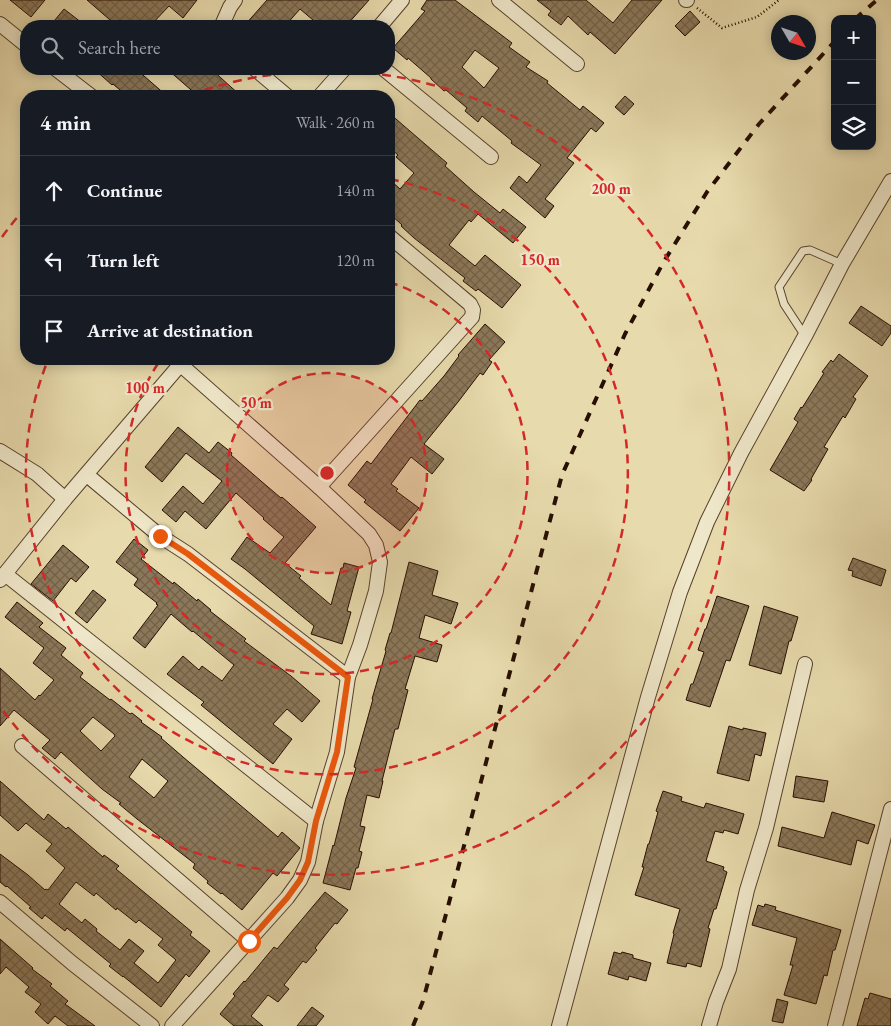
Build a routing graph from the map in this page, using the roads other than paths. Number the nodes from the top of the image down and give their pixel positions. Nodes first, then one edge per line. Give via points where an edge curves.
1 (235, 0) edge
2 (402, 0) edge
3 (499, 0) edge
4 (225, 20) edge
5 (385, 20) edge
6 (0, 24) edge
7 (20, 40) edge
8 (577, 64) dead end
9 (64, 75) edge
10 (263, 75) edge
11 (339, 75) edge
12 (391, 75) edge
13 (83, 90) edge
14 (280, 90) edge
15 (325, 90) edge
16 (491, 157) dead end
17 (891, 181) edge
18 (395, 241) edge
19 (842, 264) junction
20 (805, 336) junction
21 (180, 365) edge
22 (186, 365) edge
23 (0, 451) edge
24 (87, 474) junction
25 (319, 486) junction
26 (64, 500) junction
27 (3, 577) edge
28 (805, 664) dead end
29 (348, 677) junction
30 (22, 746) dead end
31 (891, 809) edge
32 (316, 821) junction
33 (0, 902) edge
34 (249, 941) junction
35 (152, 1026) edge
36 (172, 1026) edge
37 (559, 1026) edge
38 (709, 1026) edge
39 (835, 1026) edge

1 - 4 street
2 - 5 street
3 - 8 street
6 - 7 street
9 - 13 street
10 - 14 street
11 - 15 street
12 - 16 street
17 - 19 street
18 - 25 street via 470,304 472,317
19 - 20 street
19 - 20 lane via 810,250 803,251 779,287 784,304
20 - 37 street via 706,522 680,592 648,697
21 - 24 street
22 - 25 street
23 - 26 street via 37,474
24 - 26 street
24 - 29 street via 160,536
25 - 29 street via 368,534 376,546 380,562 376,591
26 - 27 street
27 - 32 street
28 - 38 street via 730,969
29 - 32 street via 337,752
30 - 34 street
31 - 39 street
32 - 34 street via 308,862 300,880
33 - 35 street via 72,964
34 - 36 street

